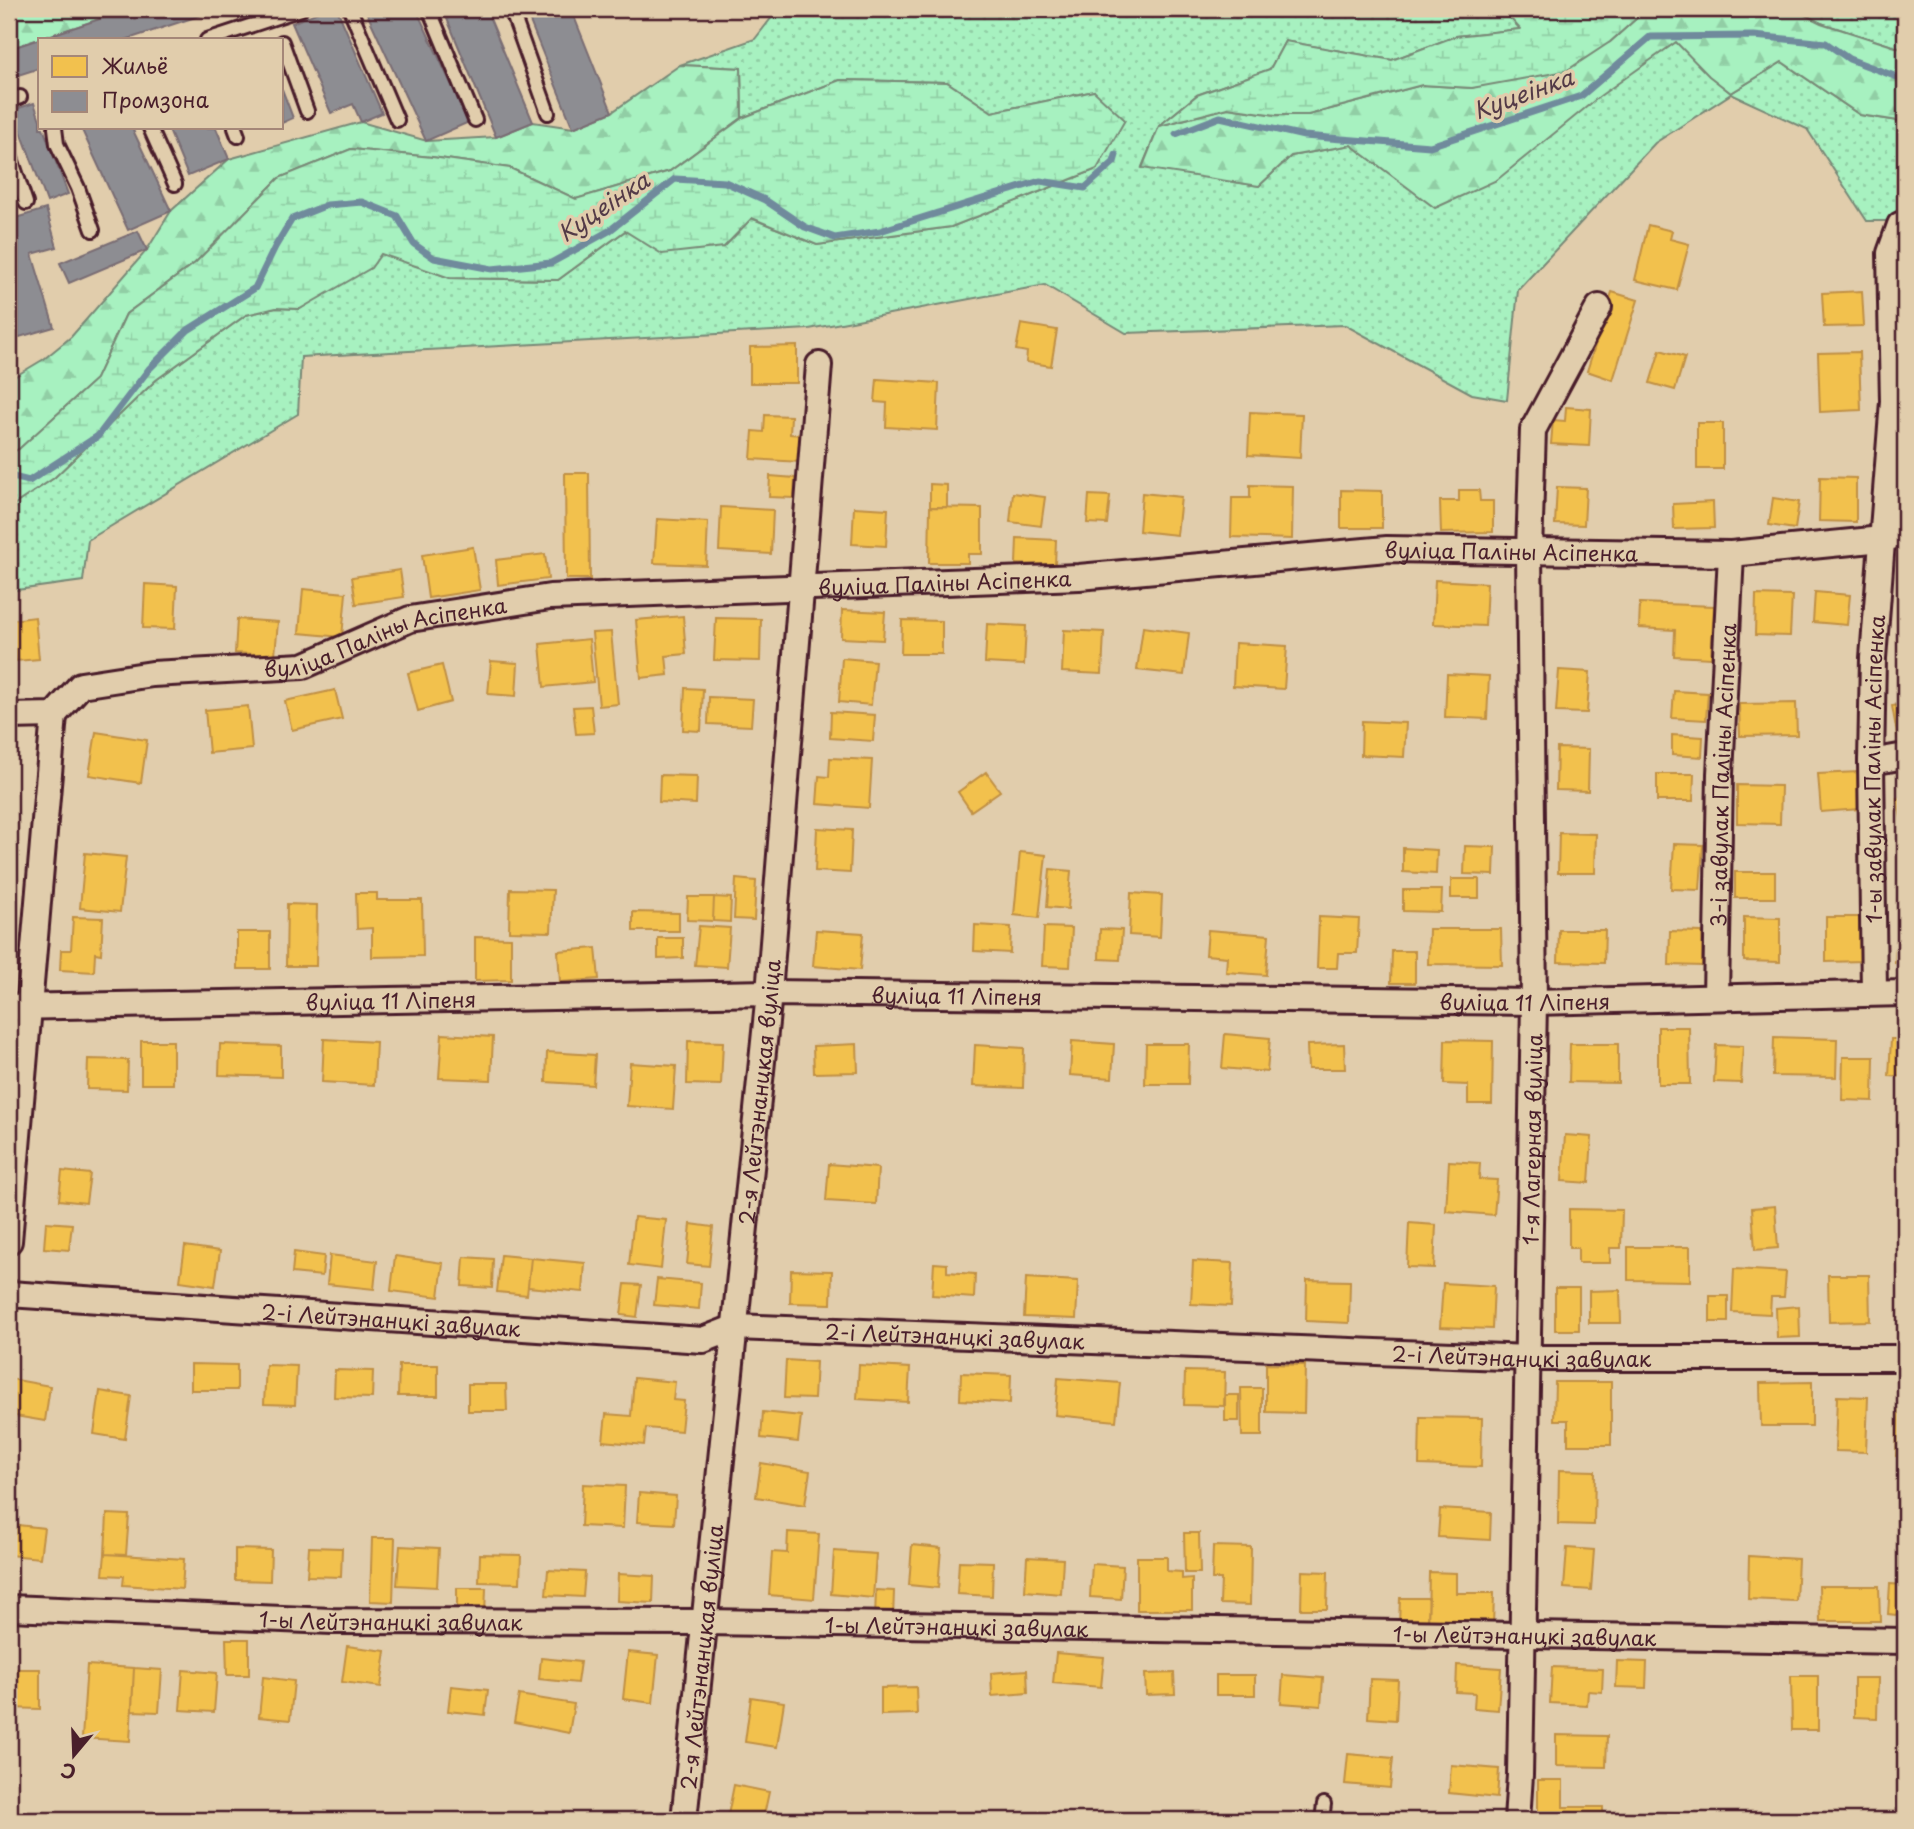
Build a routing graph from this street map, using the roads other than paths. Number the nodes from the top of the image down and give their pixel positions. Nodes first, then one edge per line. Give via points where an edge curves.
1 (301, 9) edge
2 (350, 9) edge
3 (429, 9) edge
4 (511, 9) edge
5 (273, 18) junction
6 (212, 38) edge
7 (280, 38) edge
8 (284, 49) edge
9 (307, 111) dead end
10 (548, 113) dead end
11 (397, 120) dead end
12 (475, 120) dead end
13 (55, 130) edge
14 (151, 130) edge
15 (9, 152) edge
16 (175, 184) dead end
17 (26, 203) dead end
18 (1905, 223) edge
19 (93, 230) dead end
20 (1599, 307) dead end
21 (819, 365) dead end
22 (1894, 537) edge
23 (1529, 551) junction
24 (1731, 554) junction
25 (802, 588) junction
26 (54, 715) junction
27 (9, 716) edge
28 (1905, 756) edge
29 (1871, 762) junction
30 (769, 993) junction
31 (1874, 993) junction
32 (1905, 993) edge
33 (1716, 997) junction
34 (1534, 1003) junction
35 (18, 1006) edge
36 (9, 1241) edge
37 (9, 1294) edge
38 (736, 1327) junction
39 (1529, 1358) junction
40 (1905, 1358) edge
41 (9, 1608) edge
42 (703, 1622) junction
43 (1523, 1634) junction
44 (1905, 1641) edge
45 (1324, 1804) dead end
46 (684, 1820) edge
47 (1322, 1820) edge
48 (1517, 1820) edge

1 - 5 lane
2 - 11 lane
3 - 12 lane
4 - 10 lane
5 - 6 lane
5 - 7 lane
8 - 9 lane
13 - 19 lane
14 - 16 lane
15 - 17 lane
18 - 22 street, 1-ы завулак Паліны Асіпенка via 1900,225 1890,253
20 - 23 street, 1-я Лагерная вуліца via 1533,430
21 - 25 street, 2-я Лейтэнанцкая вуліца
22 - 24 street, вуліца Паліны Асіпенка
22 - 29 street, 1-ы завулак Паліны Асіпенка via 1873,659
23 - 24 street, вуліца Паліны Асіпенка
23 - 25 street, вуліца Паліны Асіпенка via 1387,549 1079,577
23 - 34 street, 1-я Лагерная вуліца
24 - 33 street, 3-і завулак Паліны Асіпенка via 1720,774
25 - 26 street, вуліца Паліны Асіпенка via 550,597 410,619 303,666 152,674 81,685
25 - 30 street, 2-я Лейтэнанцкая вуліца
26 - 27 street
26 - 35 street
28 - 29 street
29 - 31 street, 1-ы завулак Паліны Асіпенка
30 - 34 street, вуліца 11 Ліпеня
30 - 35 street, вуліца 11 Ліпеня
30 - 38 street, 2-я Лейтэнанцкая вуліца
31 - 32 street, вуліца 11 Ліпеня
31 - 33 street, вуліца 11 Ліпеня
33 - 34 street, вуліца 11 Ліпеня
34 - 39 street, 1-я Лагерная вуліца
35 - 36 street
37 - 38 street, 2-і Лейтэнанцкі завулак via 703,1340
38 - 39 street, 2-і Лейтэнанцкі завулак
38 - 42 street, 2-я Лейтэнанцкая вуліца
39 - 40 street, 2-і Лейтэнанцкі завулак
39 - 43 street, 1-я Лагерная вуліца
41 - 42 street, 1-ы Лейтэнанцкі завулак via 332,1621
42 - 43 street, 1-ы Лейтэнанцкі завулак
42 - 46 street, 2-я Лейтэнанцкая вуліца
43 - 44 street, 1-ы Лейтэнанцкі завулак
43 - 48 street, 1-я Лагерная вуліца
45 - 47 lane

